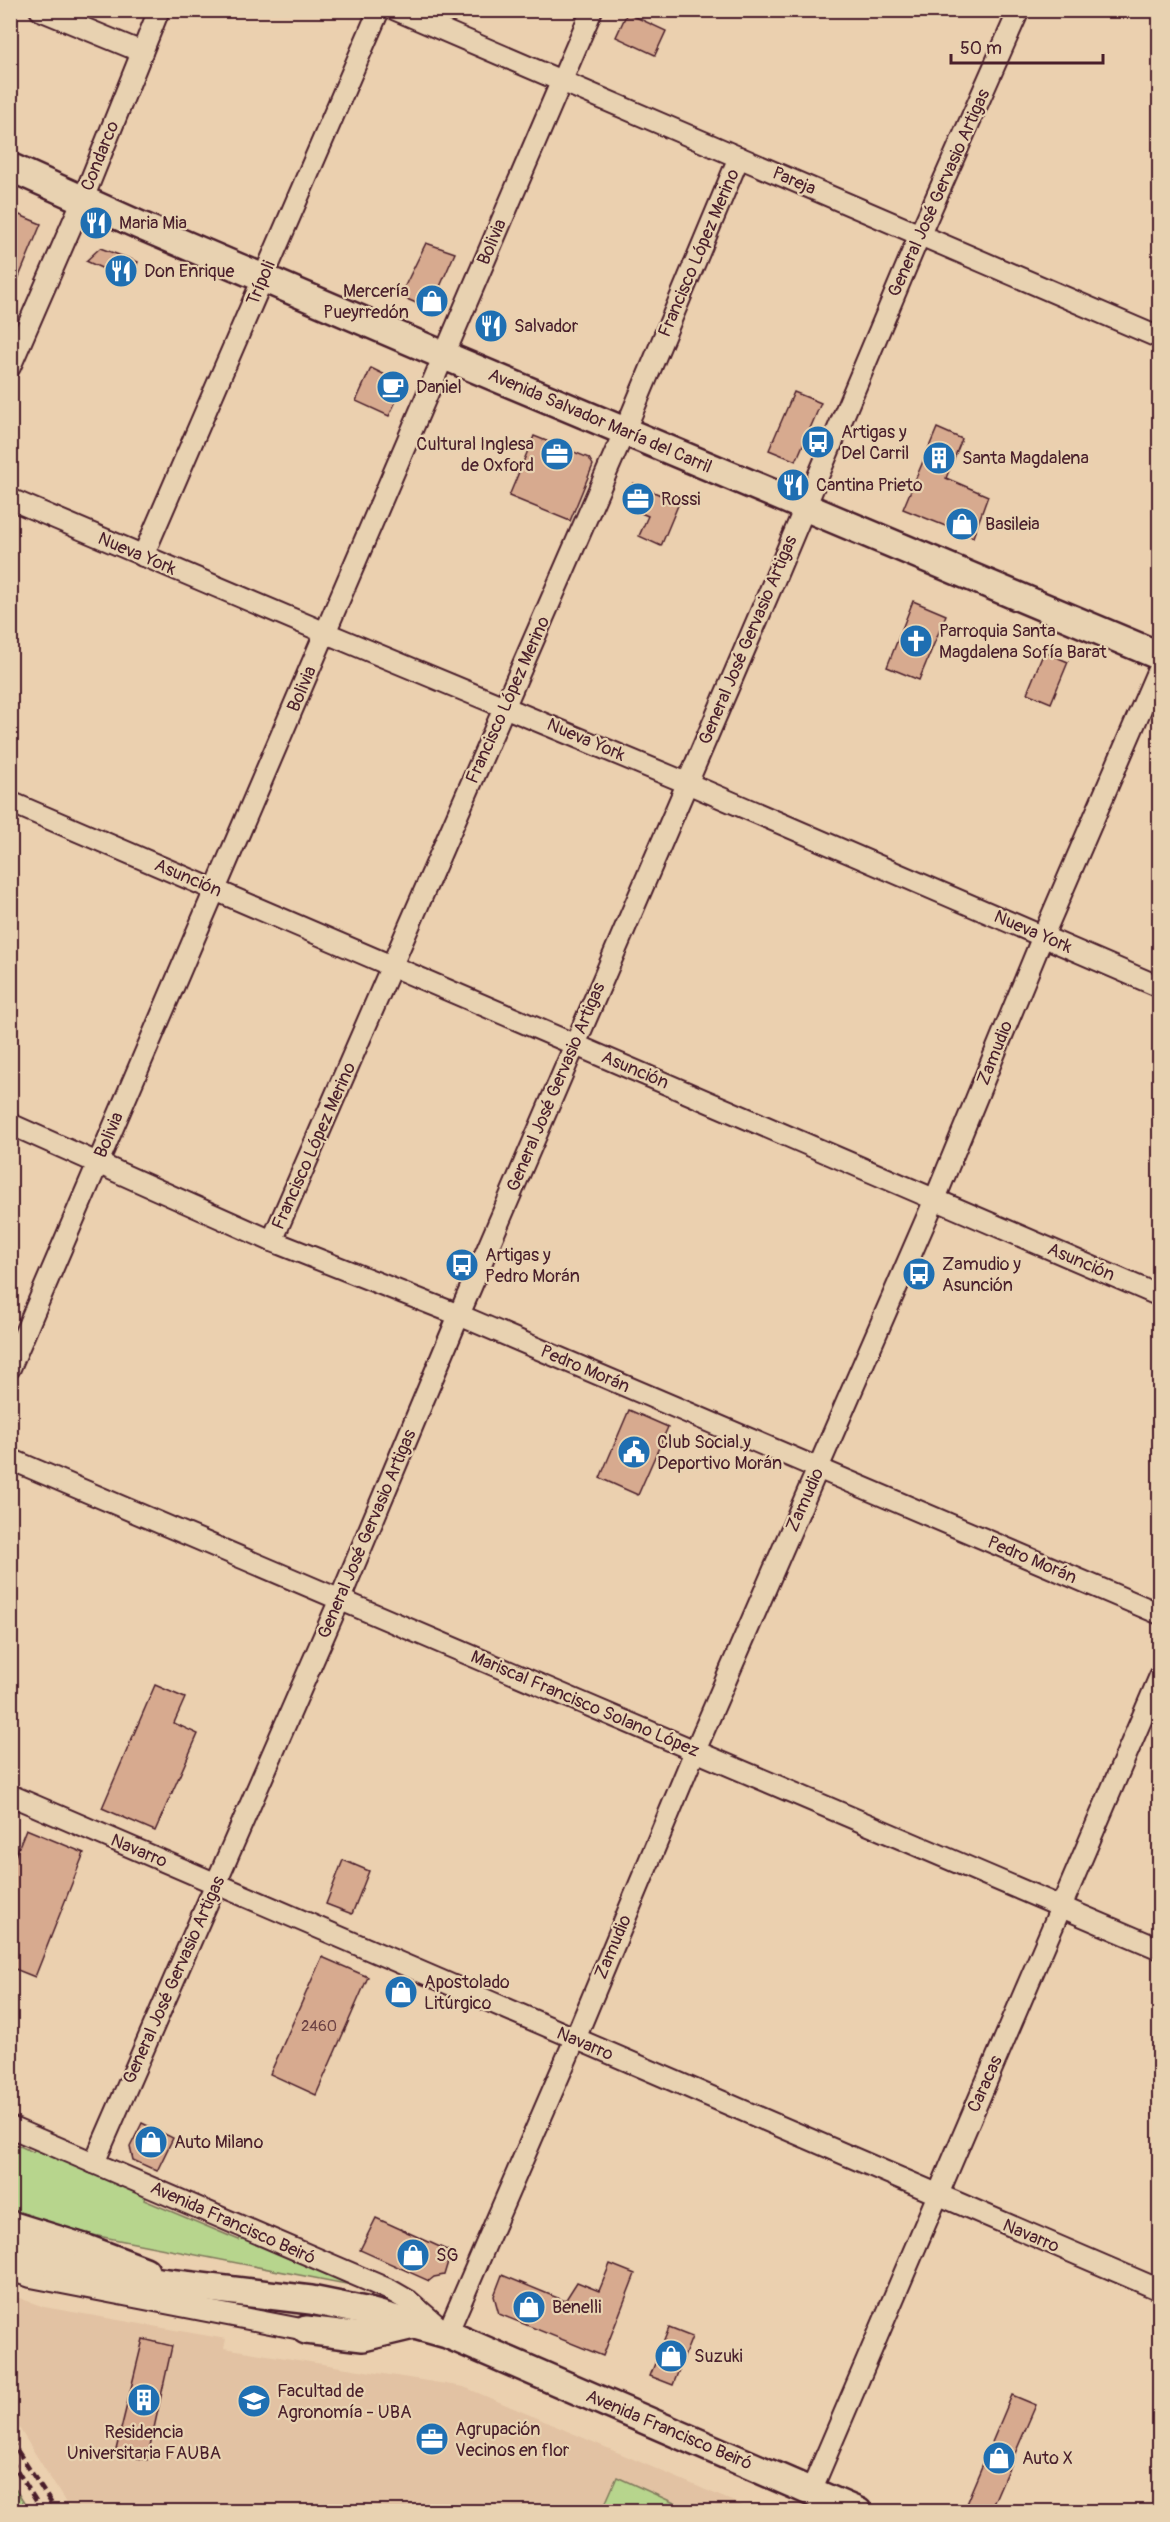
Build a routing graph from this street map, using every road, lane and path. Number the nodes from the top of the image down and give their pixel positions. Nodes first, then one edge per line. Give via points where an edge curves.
1 (40, 10) edge
2 (159, 10) edge
3 (379, 10) edge
4 (396, 10) edge
5 (592, 10) edge
6 (1019, 10) edge
7 (142, 52) junction
8 (562, 80) junction
9 (739, 157) junction
10 (10, 167) edge
11 (83, 199) junction
12 (920, 234) junction
13 (264, 278) junction
14 (1160, 338) edge
15 (443, 355) junction
16 (10, 367) edge
17 (626, 430) junction
18 (10, 499) edge
19 (805, 508) junction
20 (143, 556) junction
21 (326, 633) junction
22 (1160, 656) edge
23 (1160, 665) edge
24 (505, 706) junction
25 (687, 783) junction
26 (10, 802) edge
27 (215, 890) junction
28 (1043, 936) junction
29 (392, 966) junction
30 (1160, 987) edge
31 (574, 1044) junction
32 (10, 1125) edge
33 (97, 1162) junction
34 (935, 1199) junction
35 (272, 1241) junction
36 (1160, 1296) edge
37 (459, 1314) junction
38 (10, 1368) edge
39 (10, 1459) edge
40 (819, 1469) junction
41 (340, 1599) junction
42 (1160, 1614) edge
43 (1160, 1676) edge
44 (695, 1751) junction
45 (10, 1795) edge
46 (216, 1884) junction
47 (1062, 1907) junction
48 (1160, 1949) edge
49 (575, 2039) junction
50 (10, 2127) edge
51 (94, 2163) junction
52 (936, 2195) junction
53 (10, 2225) edge
54 (10, 2251) edge
55 (10, 2270) edge
56 (191, 2288) junction
57 (1160, 2290) edge
58 (415, 2324) junction
59 (306, 2330) joint
60 (447, 2334) junction
61 (811, 2491) junction
62 (858, 2511) edge

1 - 7 street
2 - 7 street, Condarco
3 - 13 street, Trípoli
4 - 8 street, Pareja
5 - 8 street, Bolivia
6 - 12 street, General José Gervasio Artigas
7 - 11 street, Condarco
8 - 9 street, Pareja
8 - 15 street, Bolivia
9 - 12 street, Pareja
9 - 17 street, Francisco López Merino
10 - 11 main road, Avenida Salvador María del Carril
11 - 13 main road, Avenida Salvador María del Carril
11 - 16 street, Condarco
12 - 14 street, Pareja
12 - 19 street, General José Gervasio Artigas
13 - 15 main road, Avenida Salvador María del Carril
13 - 20 street, Trípoli
15 - 17 main road, Avenida Salvador María del Carril
15 - 21 street, Bolivia
17 - 19 main road, Avenida Salvador María del Carril
17 - 24 street, Francisco López Merino
18 - 20 street, Nueva York
19 - 22 main road, Avenida Salvador María del Carril
19 - 25 street, General José Gervasio Artigas
20 - 21 street, Nueva York
21 - 24 street, Nueva York
21 - 27 street, Bolivia
23 - 28 street, Zamudio
24 - 25 street, Nueva York
24 - 29 street, Francisco López Merino
25 - 28 street, Nueva York
25 - 31 street, General José Gervasio Artigas
26 - 27 street, Asunción
27 - 29 street, Asunción
27 - 33 street, Bolivia
28 - 30 street, Nueva York
28 - 34 street, Zamudio
29 - 31 street, Asunción
29 - 35 street, Francisco López Merino
31 - 34 street, Asunción
31 - 37 street, General José Gervasio Artigas
32 - 33 street, Pedro Morán
33 - 35 street, Pedro Morán
33 - 38 street, Bolivia
34 - 36 street, Asunción
34 - 40 street, Zamudio
35 - 37 street, Pedro Morán
37 - 40 street, Pedro Morán
37 - 41 street, General José Gervasio Artigas
39 - 41 street, Mariscal Francisco Solano López
40 - 42 street, Pedro Morán
40 - 44 street, Zamudio
41 - 44 street, Mariscal Francisco Solano López
41 - 46 street, General José Gervasio Artigas
43 - 47 street, Caracas
44 - 47 street, Mariscal Francisco Solano López
44 - 49 street, Zamudio
45 - 46 street, Navarro
46 - 49 street, Navarro
46 - 51 street, General José Gervasio Artigas
47 - 48 street, Mariscal Francisco Solano López
47 - 52 street, Caracas
49 - 52 street, Navarro
49 - 60 street, Zamudio
50 - 51 street, Avenida Francisco Beiró
51 - 60 street, Avenida Francisco Beiró via 390,2290
52 - 57 street, Navarro
52 - 61 street, Caracas
53 - 56 main road
54 - 56 main road via 92,2274
55 - 59 street
56 - 58 main road, Avenida Francisco Beiró via 312,2300
58 - 59 main road via 363,2337
58 - 60 main road, Avenida Francisco Beiró
60 - 61 main road, Avenida Francisco Beiró
61 - 62 main road, Avenida Francisco Beiró

